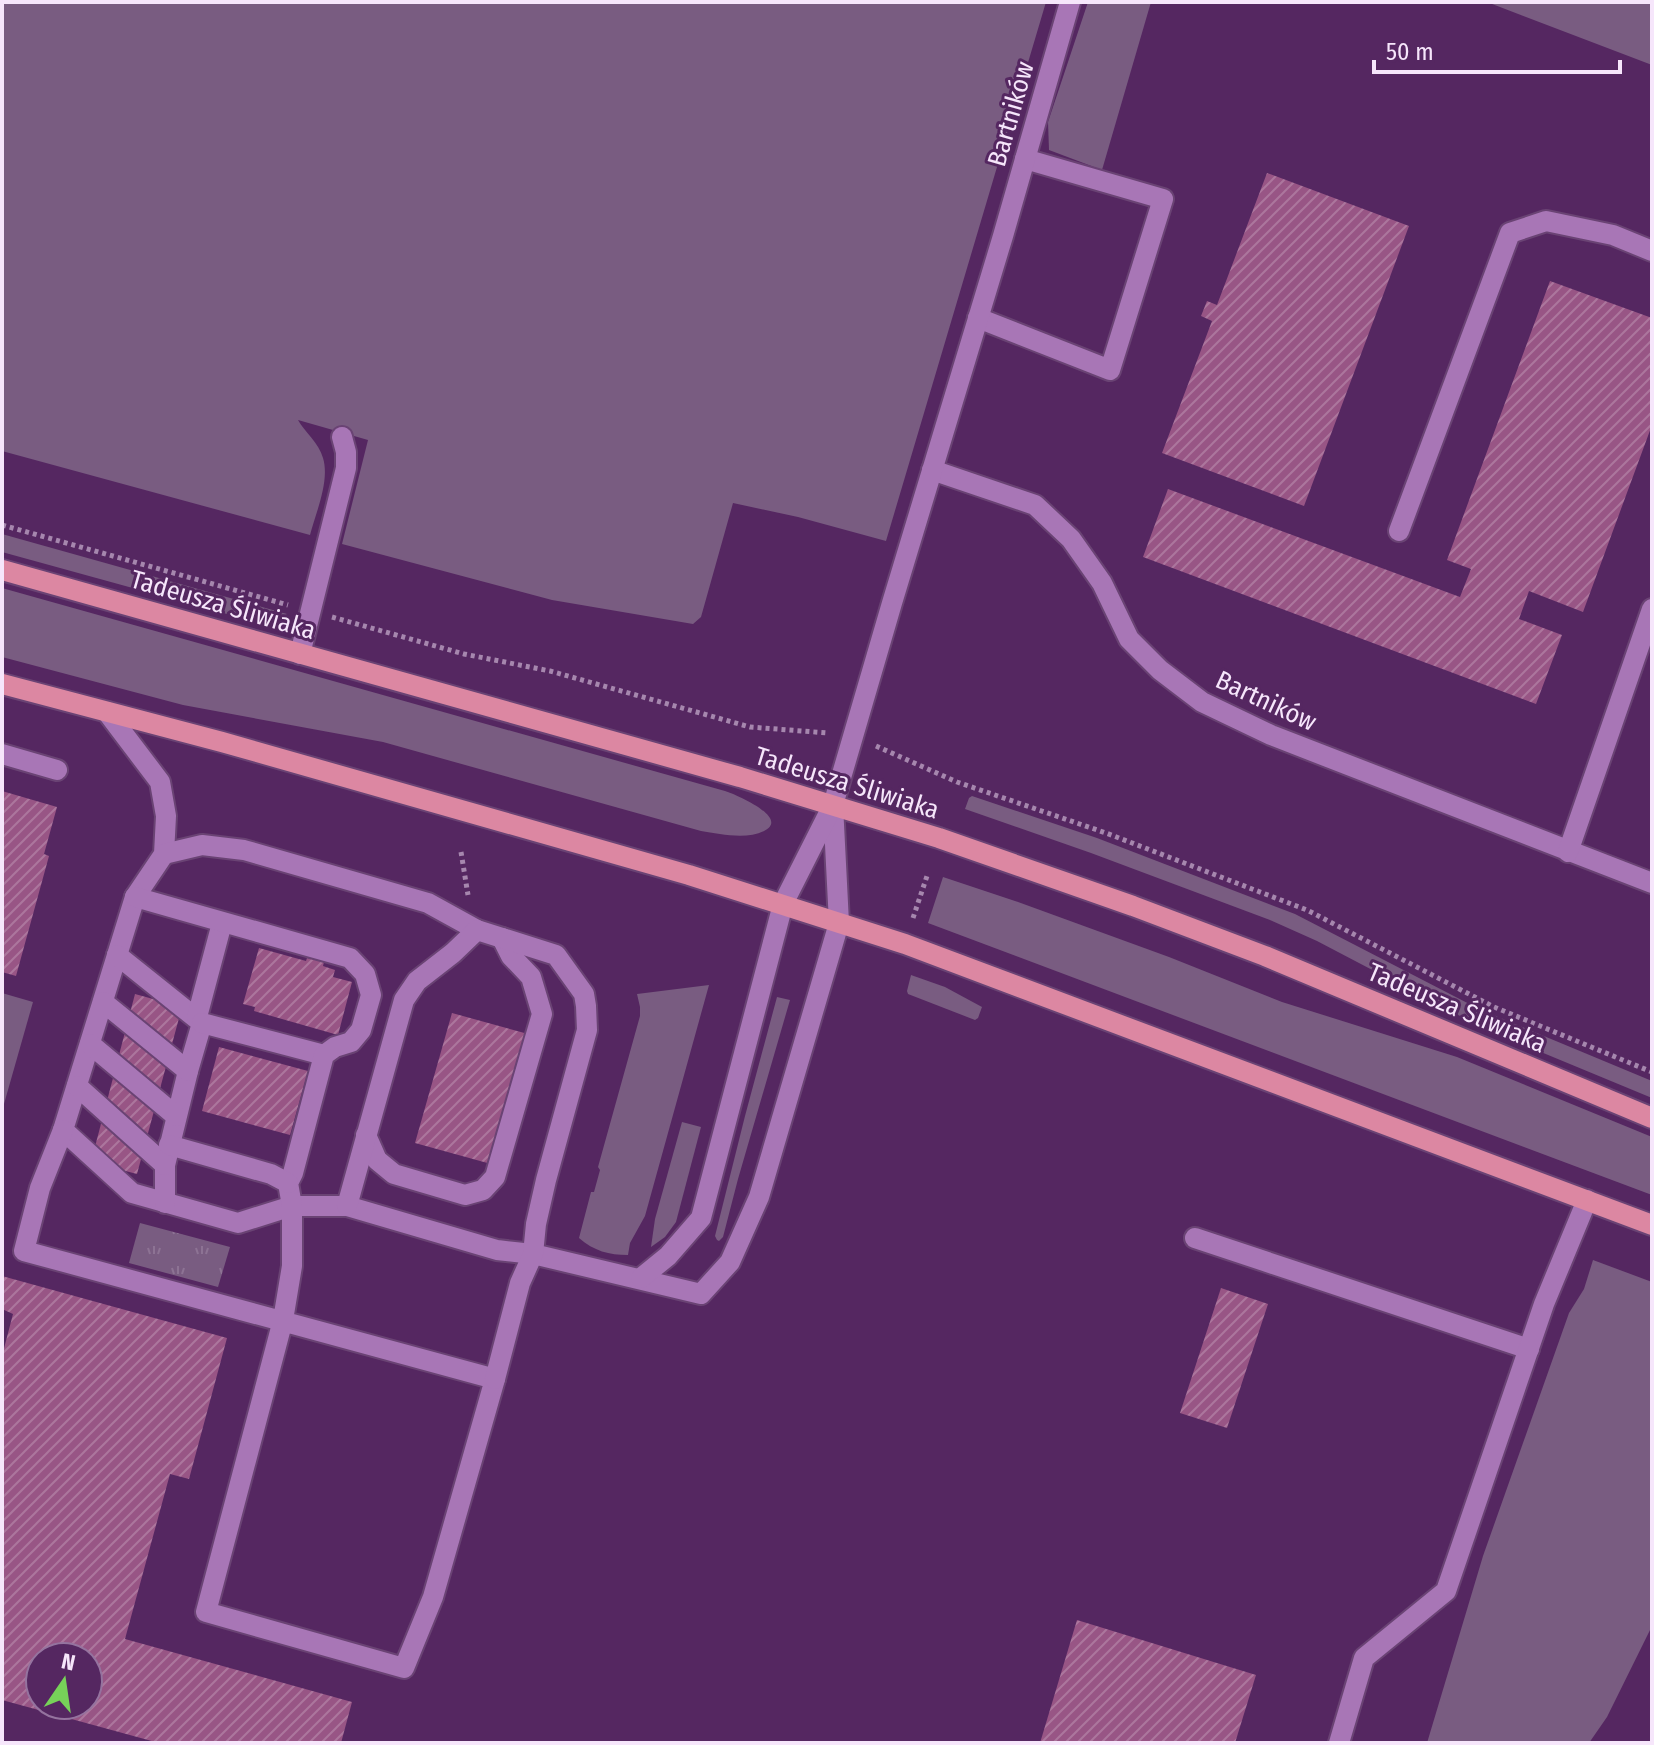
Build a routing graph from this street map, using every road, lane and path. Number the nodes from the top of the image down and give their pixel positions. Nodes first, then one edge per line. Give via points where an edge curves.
1 (1070, 2) edge
2 (1025, 159) junction
3 (1652, 251) edge
4 (978, 318) junction
5 (342, 437) dead end
6 (932, 470) junction
7 (2, 525) edge
8 (1399, 531) dead end
9 (2, 570) edge
10 (1652, 609) edge
11 (310, 611) junction
12 (300, 654) junction
13 (2, 684) edge
14 (107, 712) junction
15 (833, 733) dead end
16 (874, 745) dead end
17 (2, 754) edge
18 (57, 770) dead end
19 (833, 805) junction
20 (461, 852) dead end
21 (1568, 852) junction
22 (164, 854) junction
23 (928, 873) dead end
24 (1652, 883) edge
25 (135, 897) junction
26 (783, 904) junction
27 (913, 918) dead end
28 (222, 923) junction
29 (839, 923) junction
30 (477, 930) junction
31 (502, 938) junction
32 (117, 955) junction
33 (103, 1002) junction
34 (199, 1020) junction
35 (90, 1044) junction
36 (324, 1055) junction
37 (188, 1071) junction
38 (1652, 1072) edge
39 (77, 1086) junction
40 (176, 1116) junction
41 (1652, 1118) edge
42 (63, 1130) junction
43 (366, 1135) junction
44 (167, 1155) junction
45 (288, 1183) junction
46 (1587, 1200) junction
47 (165, 1203) junction
48 (292, 1206) junction
49 (347, 1206) junction
50 (1652, 1225) edge
51 (1195, 1238) dead end
52 (533, 1254) junction
53 (641, 1278) junction
54 (283, 1320) junction
55 (1529, 1349) junction
56 (495, 1379) junction
57 (1339, 1743) edge

1 - 2 street, Bartników
2 - 4 street, Bartników
2 - 4 street via 1163,199 1110,370
3 - 8 street via 1613,235 1546,221 1510,233
4 - 6 street, Bartników
5 - 11 street via 346,468
6 - 19 street, Bartników
6 - 21 street, Bartników via 1035,505 1071,539 1102,583 1129,639 1202,702 1271,735
7 - 11 path
9 - 12 main road, Tadeusza Śliwiaka
10 - 21 street
11 - 12 street
11 - 15 path via 750,727
12 - 19 main road, Tadeusza Śliwiaka
13 - 14 main road
14 - 22 street via 160,782 166,816
14 - 26 main road
16 - 38 path via 957,782 1307,910 1488,1003
17 - 18 street
19 - 26 street
19 - 29 street
19 - 41 main road, Tadeusza Śliwiaka via 1148,911
20 - 30 path
21 - 24 street, Bartników
22 - 25 street
22 - 30 street via 202,845 244,850 428,903
23 - 27 path
25 - 28 street
25 - 32 street
26 - 29 main road
26 - 53 street via 701,1218
28 - 34 street
28 - 36 street via 350,958 365,974 371,995 361,1030 351,1042
29 - 46 main road
29 - 53 street via 759,1197 730,1262 701,1294
30 - 31 street
30 - 43 street via 417,981 404,1000
31 - 43 street via 531,977 542,1014 495,1177 483,1190 465,1195 394,1174 377,1160
31 - 52 street via 556,955 584,994 586,1006 587,1030 546,1180
32 - 33 street
32 - 34 street
33 - 35 street
33 - 37 street
34 - 36 street
34 - 37 street
35 - 39 street
35 - 40 street
36 - 45 street
37 - 40 street
39 - 42 street
39 - 44 street
40 - 44 street
42 - 47 street via 132,1193
42 - 54 street via 40,1188 24,1251
43 - 49 street
44 - 45 street via 271,1174
44 - 47 street
45 - 48 street
46 - 50 main road
46 - 55 street
47 - 48 street via 238,1223
48 - 49 street
48 - 54 street via 292,1266
49 - 52 street via 497,1250
51 - 55 street
52 - 53 street
52 - 56 street via 520,1283
54 - 56 street
54 - 56 street via 206,1612 404,1668 433,1597
55 - 57 street via 1446,1591 1364,1658

